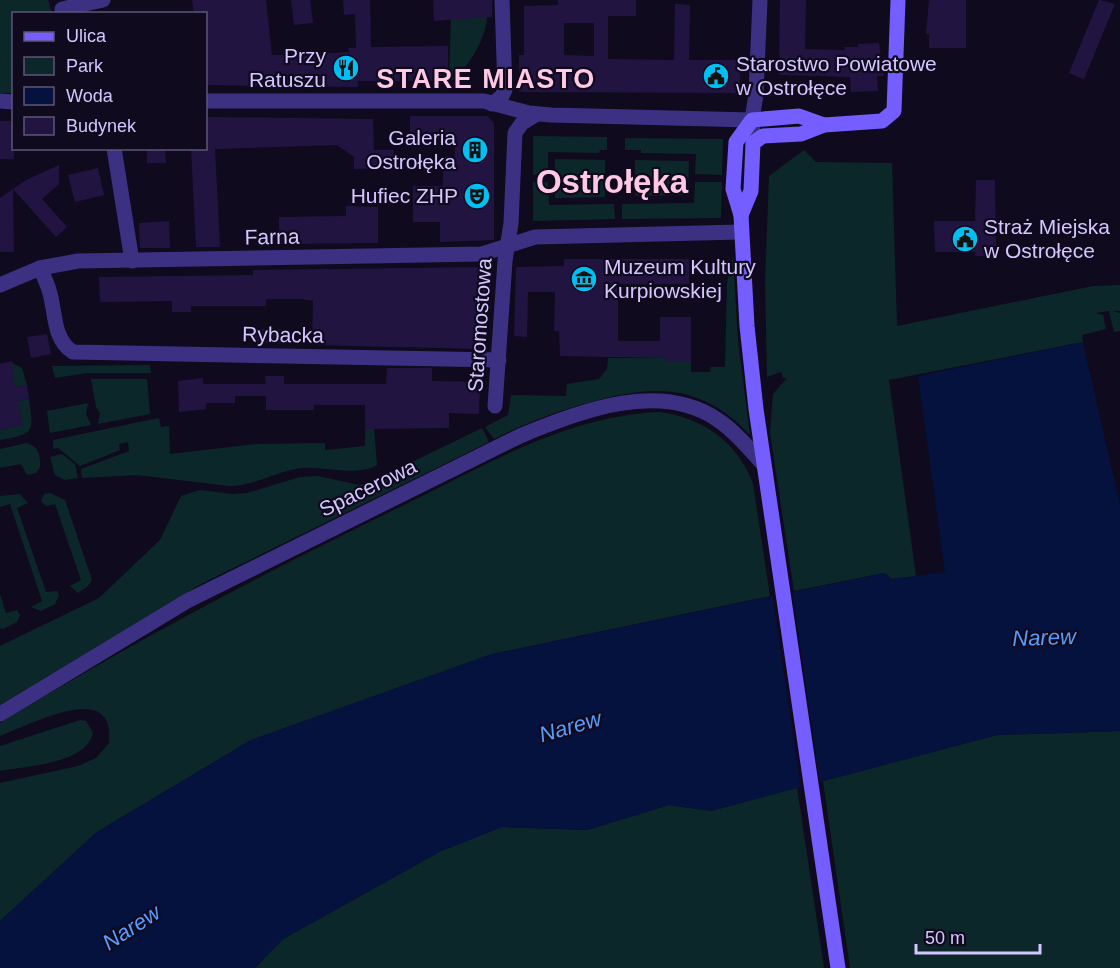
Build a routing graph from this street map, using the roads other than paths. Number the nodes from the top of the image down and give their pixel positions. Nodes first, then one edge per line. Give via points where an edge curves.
1 (102, 0) edge
2 (502, 0) edge
3 (760, 0) edge
4 (898, 0) edge
5 (62, 7) edge
6 (207, 102) edge
7 (492, 104) junction
8 (537, 114) junction
9 (752, 120) junction
10 (824, 125) junction
11 (753, 143) junction
12 (114, 150) edge
13 (741, 214) junction
14 (741, 232) junction
15 (506, 248) junction
16 (132, 261) junction
17 (40, 268) junction
18 (0, 285) edge
19 (499, 360) junction
20 (495, 406) dead end
21 (764, 465) junction
22 (0, 714) edge
23 (838, 968) edge

1 - 5 street
2 - 7 street via 505,90
3 - 9 street
4 - 10 street via 896,106 889,116 874,122
6 - 7 street
7 - 8 street
8 - 9 street
8 - 15 street, Staromostowa via 515,133 511,223
9 - 10 street via 799,116
9 - 11 street
9 - 13 street via 736,142 733,189
10 - 11 street via 801,134 763,136
11 - 13 street via 751,191
12 - 16 street
13 - 14 street
14 - 15 street, Farna via 535,237
14 - 21 street via 749,347
15 - 16 street, Farna via 482,254
15 - 19 street, Staromostowa
16 - 17 street, Farna via 78,261
17 - 18 street, Farna
17 - 19 street, Rybacka via 50,291 58,335 67,348 82,353
19 - 20 street, Staromostowa
21 - 22 street, Spacerowa via 716,418 674,403 636,401 551,423 187,601
21 - 23 street

